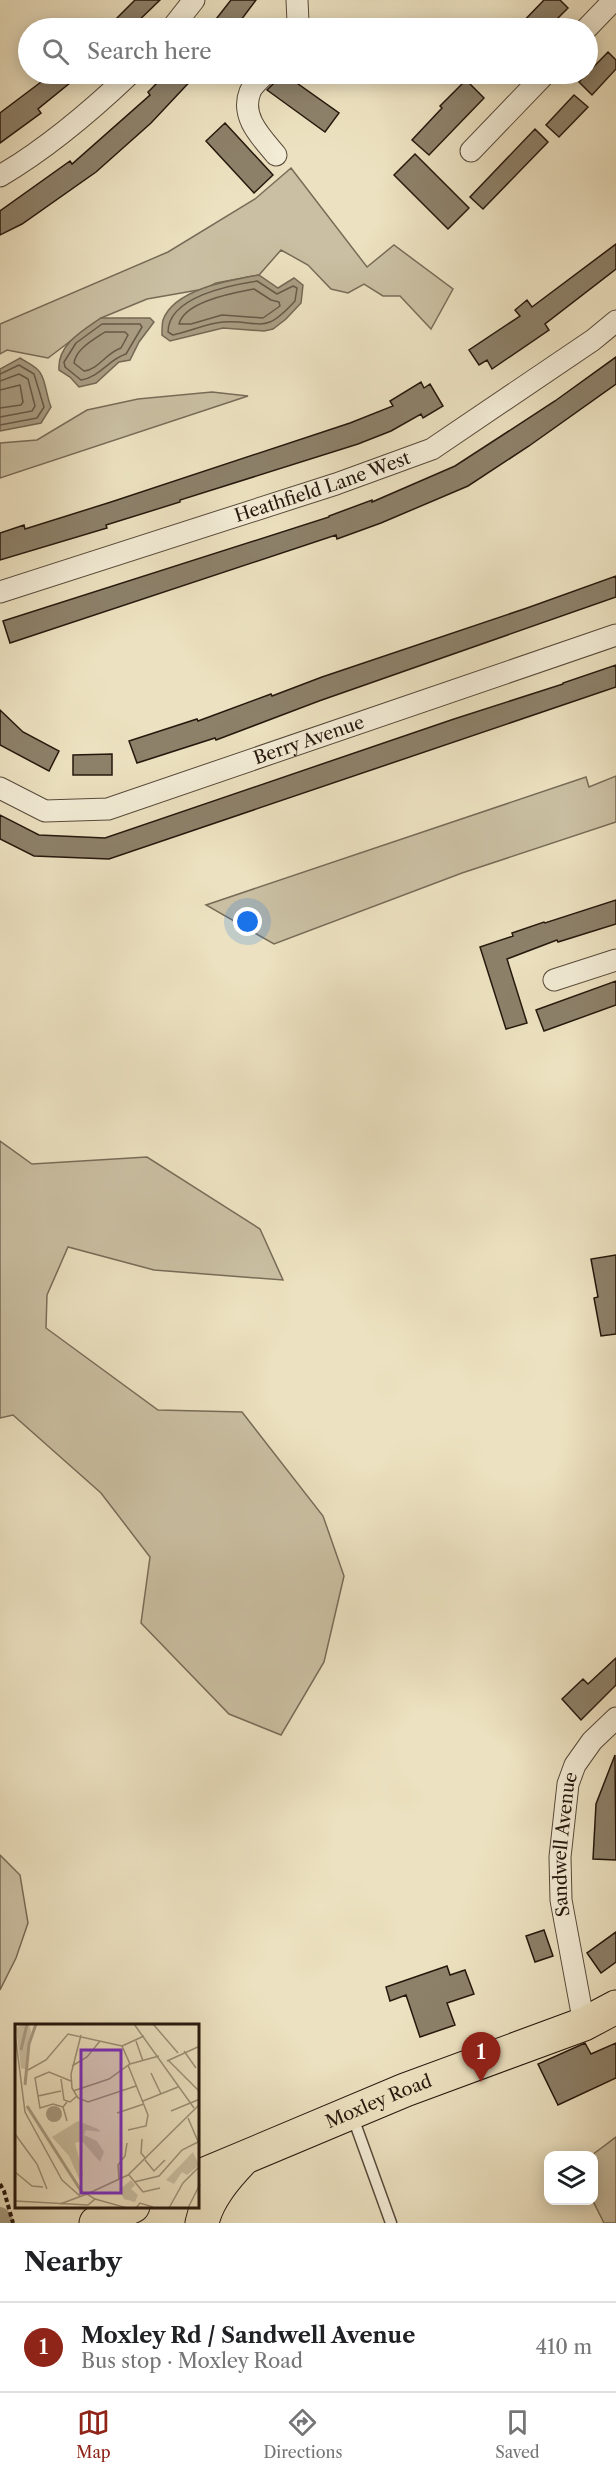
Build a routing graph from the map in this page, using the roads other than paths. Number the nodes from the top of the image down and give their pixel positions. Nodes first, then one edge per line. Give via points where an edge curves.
1 (194, 0) edge
2 (297, 0) edge
3 (614, 0) edge
4 (180, 18) edge
5 (298, 18) edge
6 (597, 18) edge
7 (119, 84) edge
8 (257, 84) edge
9 (535, 84) edge
10 (471, 151) dead end
11 (276, 155) dead end
12 (0, 176) edge
13 (616, 321) edge
14 (0, 592) edge
15 (616, 635) edge
16 (0, 788) edge
17 (616, 960) edge
18 (554, 980) dead end
19 (616, 1718) edge
20 (616, 2007) edge
21 (584, 2024) junction
22 (351, 2112) junction
23 (243, 2159) junction
24 (200, 2176) edge
25 (129, 2208) edge
26 (96, 2223) edge
27 (202, 2223) edge
28 (391, 2223) edge

1 - 4 street
2 - 5 street
3 - 6 street
7 - 12 street via 92,110
8 - 11 street via 250,92 248,109 252,124
9 - 10 street
13 - 14 street, Heathfield Lane West via 432,449 336,484
15 - 16 street, Berry Avenue via 108,810 45,811
17 - 18 street
19 - 21 street, Sandwell Avenue via 575,1765 568,1784 560,1857 561,1899
20 - 21 main road, Moxley Road
21 - 22 main road, Moxley Road
22 - 23 main road, Moxley Road
22 - 28 lane
23 - 24 main road, Moxley Road
23 - 27 main road, Moxley Road via 224,2179
25 - 26 main road

